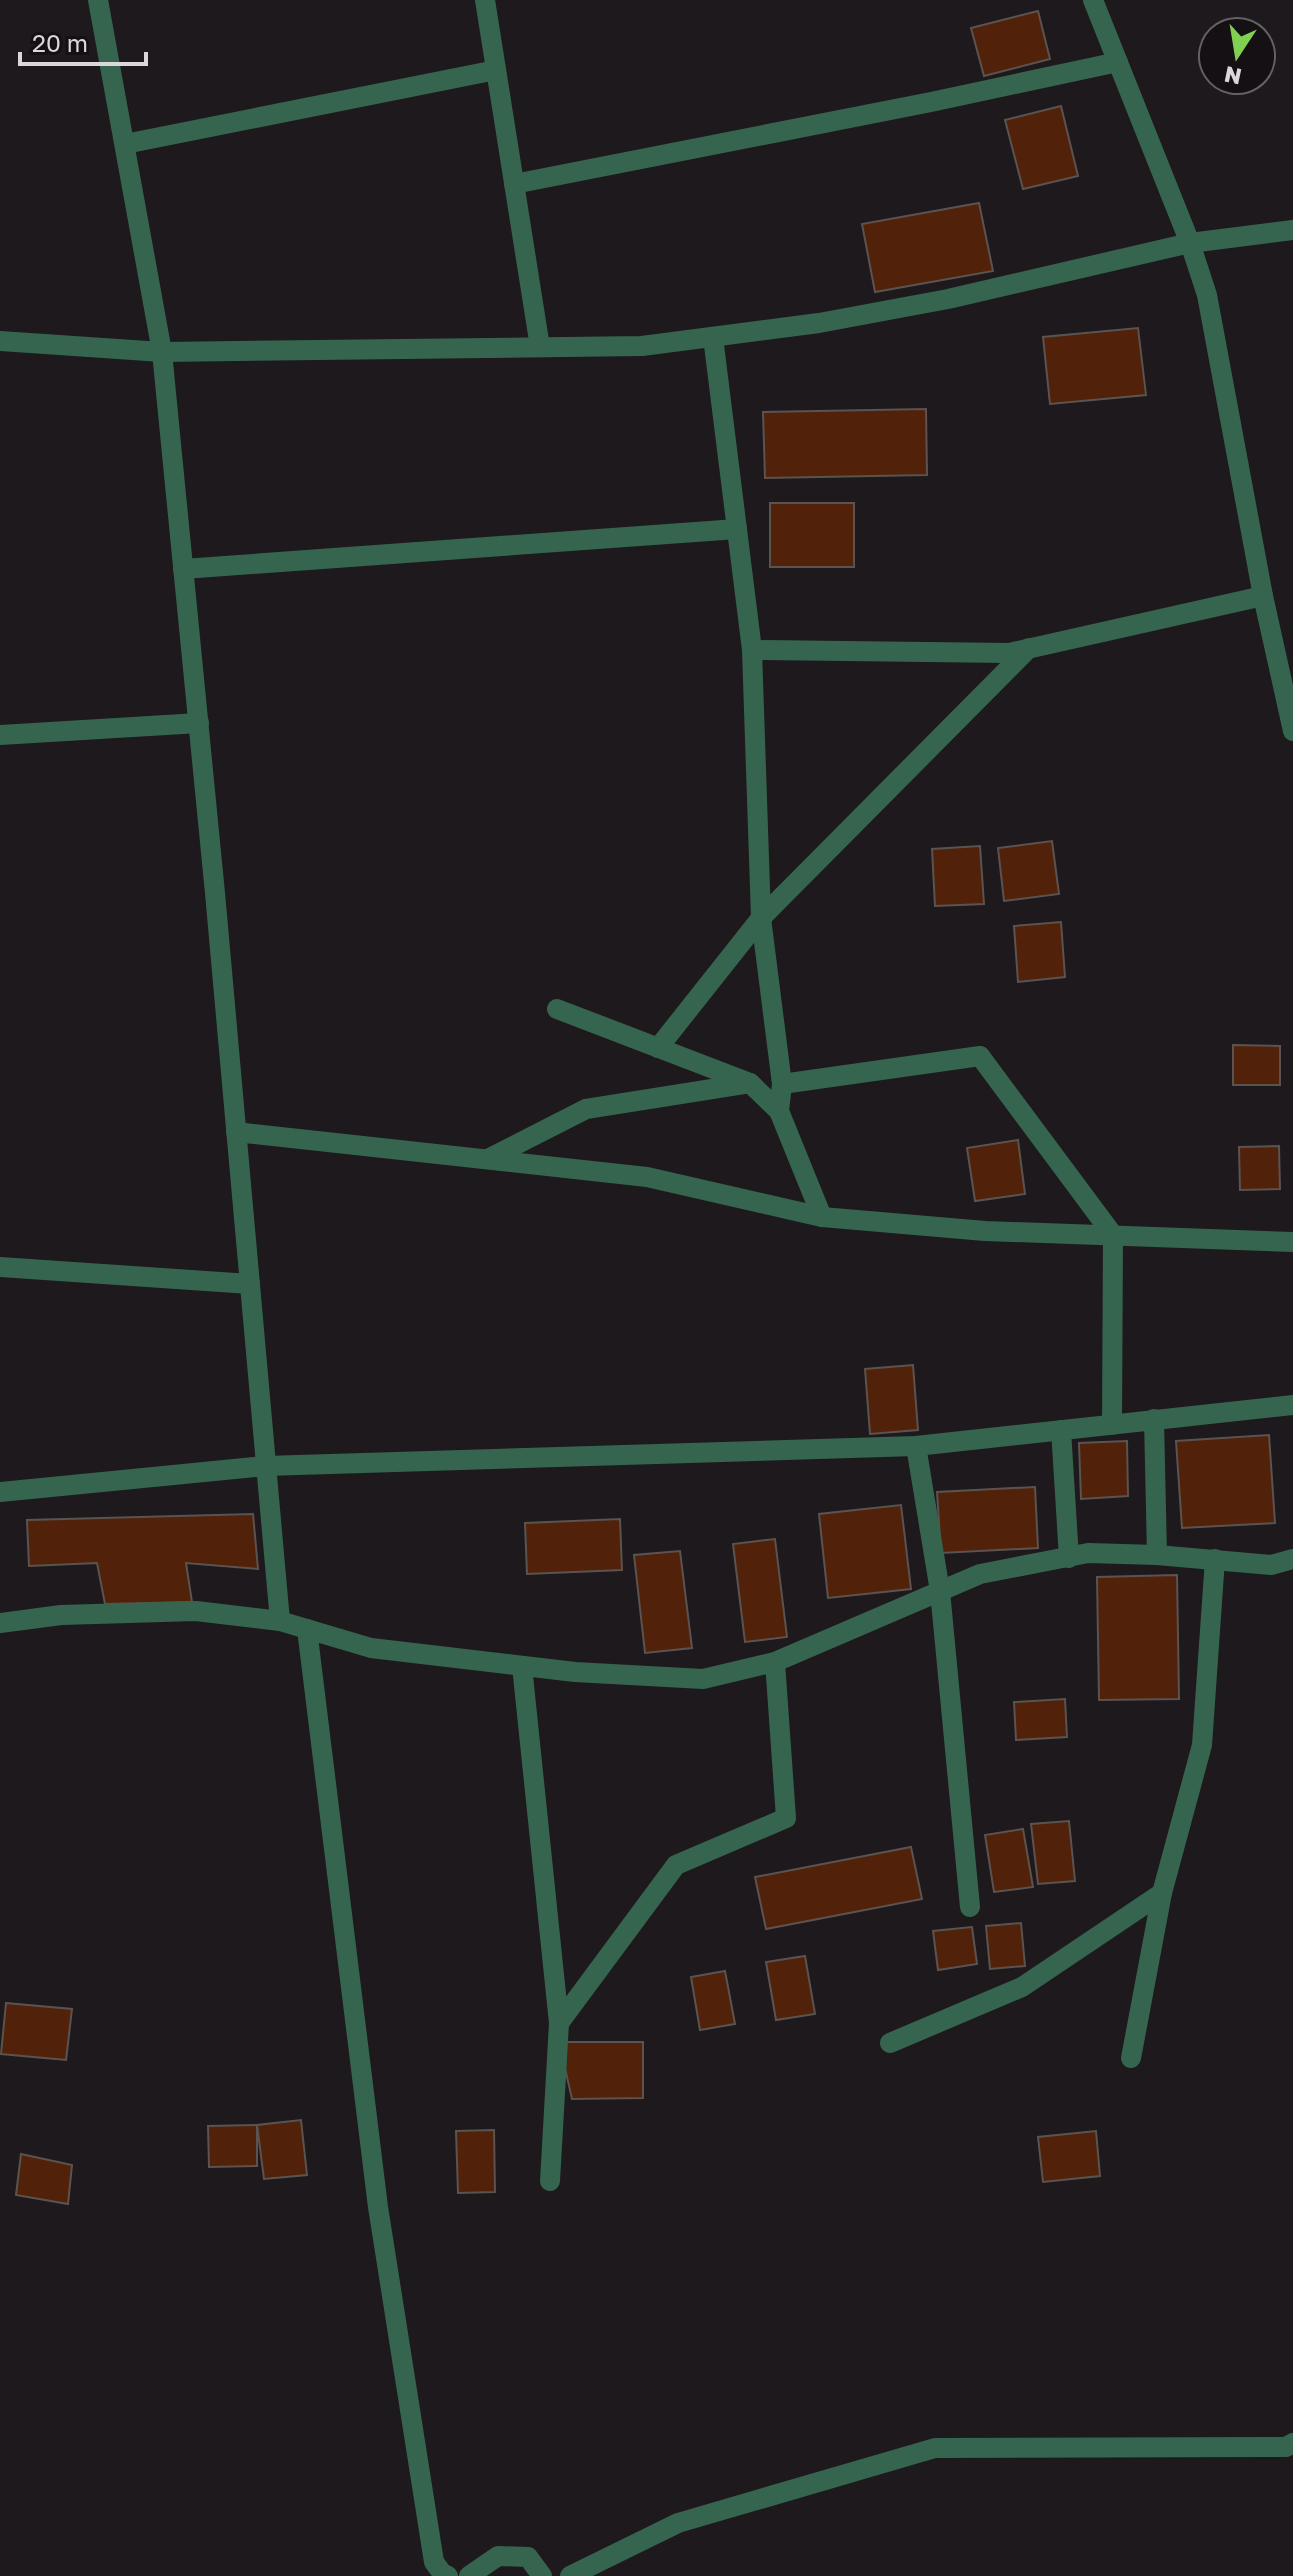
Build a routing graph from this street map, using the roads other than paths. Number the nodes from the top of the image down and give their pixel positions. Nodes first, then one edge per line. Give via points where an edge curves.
1 (98, 0) edge
2 (485, 0) edge
3 (1093, 0) edge
4 (1118, 62) junction
5 (496, 70) junction
6 (125, 144) junction
7 (514, 184) junction
8 (1293, 230) edge
9 (1190, 243) junction
10 (713, 337) junction
11 (0, 341) edge
12 (540, 347) junction
13 (162, 352) junction
14 (737, 529) junction
15 (183, 569) junction
16 (1263, 596) junction
17 (1029, 648) junction
18 (752, 650) junction
19 (199, 723) junction
20 (1293, 731) edge
21 (0, 735) edge
22 (761, 918) junction
23 (557, 1009) dead end
24 (658, 1048) junction
25 (750, 1083) junction
26 (782, 1084) junction
27 (779, 1111) junction
28 (236, 1132) junction
29 (487, 1160) junction
30 (822, 1217) junction
31 (1113, 1235) junction
32 (1293, 1242) edge
33 (0, 1267) edge
34 (250, 1284) junction
35 (1293, 1405) edge
36 (1154, 1419) junction
37 (1112, 1425) junction
38 (1061, 1430) junction
39 (916, 1446) junction
40 (265, 1466) junction
41 (0, 1492) edge
42 (1157, 1555) junction
43 (1069, 1558) junction
44 (1215, 1559) junction
45 (1293, 1559) edge
46 (940, 1591) junction
47 (280, 1621) junction
48 (0, 1623) edge
49 (307, 1629) junction
50 (775, 1662) junction
51 (522, 1666) junction
52 (1162, 1893) junction
53 (970, 1907) dead end
54 (559, 2023) junction
55 (890, 2043) dead end
56 (1131, 2058) dead end
57 (550, 2181) dead end
58 (1293, 2443) edge
59 (448, 2576) edge
60 (469, 2576) edge
61 (542, 2576) edge
62 (570, 2576) edge

1 - 6 street
2 - 5 street
3 - 4 street
4 - 7 street
4 - 9 street
5 - 6 street
5 - 7 street
6 - 13 street
7 - 12 street
8 - 9 street
9 - 10 street via 934,302
9 - 16 street via 1207,295
10 - 12 street via 642,346
10 - 14 street
11 - 13 street
12 - 13 street
13 - 15 street
14 - 15 street
14 - 18 street
15 - 19 street
16 - 17 street
16 - 20 street
17 - 18 street via 1009,653
17 - 22 street
18 - 22 street
19 - 21 street
19 - 28 street
22 - 24 street
22 - 26 street
23 - 24 street
24 - 25 street
25 - 27 street
25 - 29 street via 586,1109
26 - 27 street
26 - 31 street via 980,1056
27 - 30 street
28 - 29 street
28 - 34 street
29 - 30 street via 647,1177
30 - 31 street
31 - 32 street
31 - 37 street
33 - 34 street
34 - 40 street
35 - 36 street
36 - 37 street
36 - 42 street
37 - 38 street
38 - 39 street
38 - 43 street
39 - 40 street
39 - 46 street
40 - 41 street
40 - 47 street
42 - 43 street via 1088,1553
42 - 44 street
43 - 46 street via 980,1574
44 - 45 street via 1271,1565
44 - 52 street via 1202,1745
46 - 50 street
46 - 53 street
47 - 48 street via 196,1611 61,1615
47 - 49 street
49 - 51 street via 371,1648
49 - 59 street via 378,2207 434,2562
50 - 51 street via 703,1679
50 - 54 street via 786,1818 676,1865
51 - 54 street
52 - 55 street via 1022,1987
52 - 56 street
54 - 57 street
58 - 62 street via 935,2448 678,2523
60 - 61 street via 498,2556 528,2557

